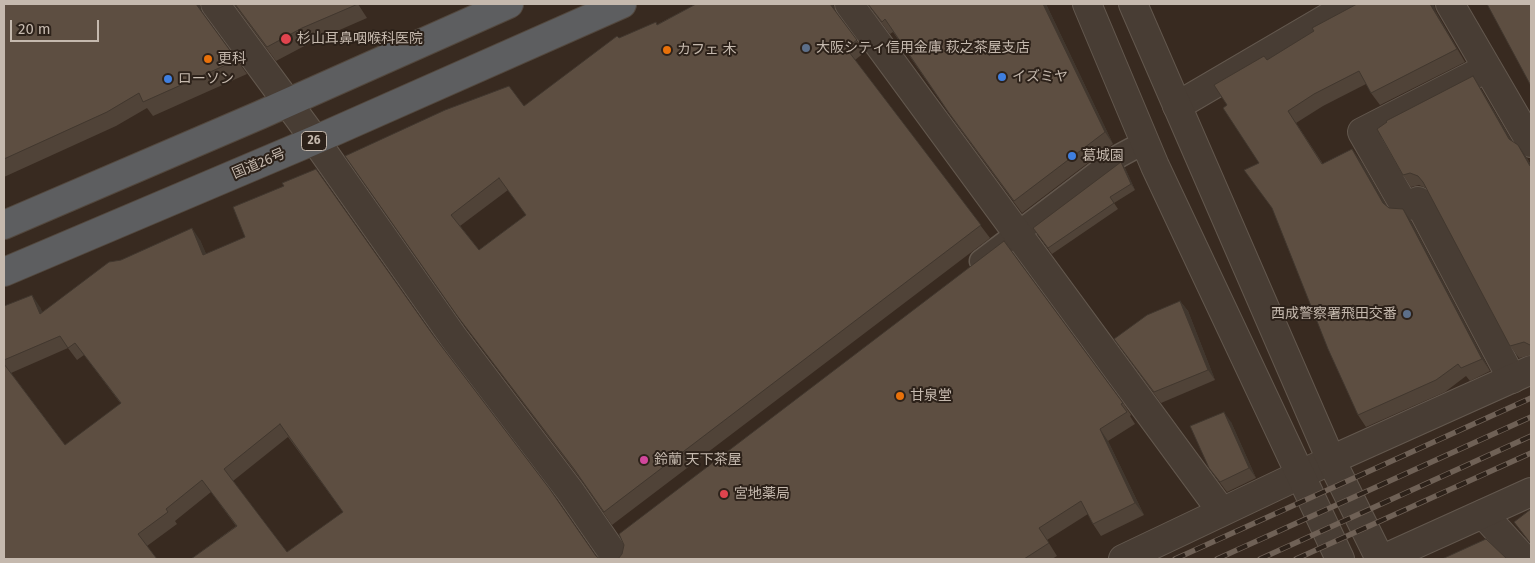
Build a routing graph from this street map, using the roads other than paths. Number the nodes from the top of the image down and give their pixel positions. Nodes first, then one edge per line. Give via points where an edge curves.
1 (215, 4) edge
2 (509, 4) edge
3 (622, 4) edge
4 (849, 4) edge
5 (1087, 4) edge
6 (1133, 4) edge
7 (1352, 4) edge
8 (1450, 4) edge
9 (1487, 68) junction
10 (288, 102) junction
11 (1177, 106) junction
12 (315, 140) junction
13 (1531, 143) edge
14 (1132, 149) dead end
15 (4, 225) edge
16 (1018, 233) junction
17 (4, 272) edge
18 (964, 274) edge
19 (1522, 374) edge
20 (1331, 460) junction
21 (1299, 475) junction
22 (1531, 492) edge
23 (1222, 512) junction
24 (1483, 514) junction
25 (616, 546) edge
26 (1123, 559) edge
27 (1340, 559) edge
28 (1382, 559) edge
29 (1524, 559) edge

1 - 10 street
2 - 10 highway
3 - 12 highway, 国道26号 / 26
4 - 16 street
5 - 21 street via 1156,166
6 - 11 street
7 - 11 street
8 - 9 street
9 - 13 street
9 - 19 street via 1362,132 1405,206 1418,201
10 - 12 street
10 - 15 highway
11 - 20 street
12 - 17 highway, 国道26号 / 26
12 - 25 street via 420,292 570,491
14 - 16 street
16 - 18 street
16 - 23 street
19 - 20 street
20 - 21 street
20 - 28 street
21 - 23 street
21 - 27 street
22 - 24 street
23 - 26 street
24 - 28 street
24 - 29 street

